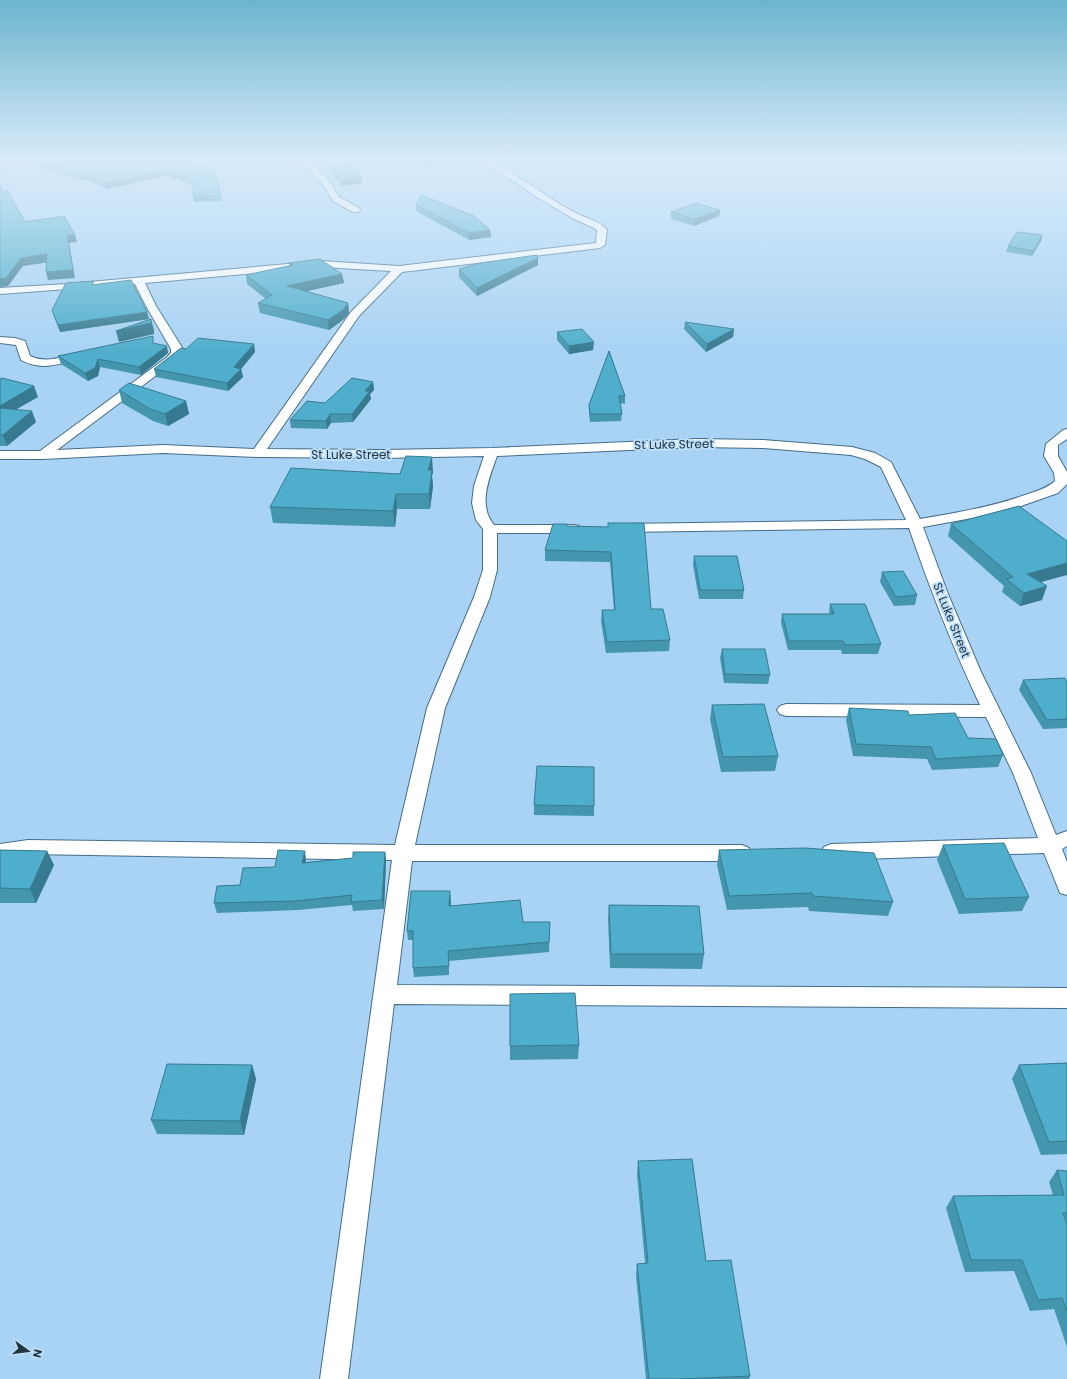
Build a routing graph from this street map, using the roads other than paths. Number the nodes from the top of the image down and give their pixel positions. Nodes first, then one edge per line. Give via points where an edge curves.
1 (595, 225) edge
2 (399, 269) junction
3 (139, 280) junction
4 (0, 291) edge
5 (0, 340) edge
6 (89, 353) edge
7 (1067, 433) edge
8 (492, 452) junction
9 (258, 453) junction
10 (0, 455) edge
11 (43, 455) junction
12 (916, 524) junction
13 (590, 528) edge
14 (613, 528) edge
15 (490, 529) junction
16 (786, 710) dead end
17 (992, 711) junction
18 (1059, 842) edge
19 (0, 852) edge
20 (816, 852) edge
21 (403, 853) junction
22 (761, 853) edge
23 (1067, 887) edge
24 (385, 994) junction
25 (1067, 998) edge
26 (334, 1379) edge

1 - 2 street via 602,230 600,245
2 - 3 street via 321,264
2 - 9 street via 355,314
3 - 4 street
3 - 11 street via 164,337 177,349 177,354
5 - 6 street via 21,343 25,358 30,362 51,362
7 - 12 street via 1052,444 1051,456 1061,472 1062,482 1053,490 972,514
8 - 9 street, St Luke Street
8 - 12 street, St Luke Street via 696,443 763,444 852,451 870,456 886,465
8 - 15 street via 478,502 482,519
9 - 11 street, St Luke Street via 163,449
10 - 11 street, St Luke Street
12 - 14 street
12 - 17 street, St Luke Street via 940,594
13 - 15 street
15 - 21 street via 490,570 482,598 436,708
16 - 17 street
17 - 18 street, St Luke Street
18 - 20 street
18 - 23 street, St Luke Street
19 - 21 street via 28,846
21 - 22 street
21 - 24 street
24 - 25 street
24 - 26 street

